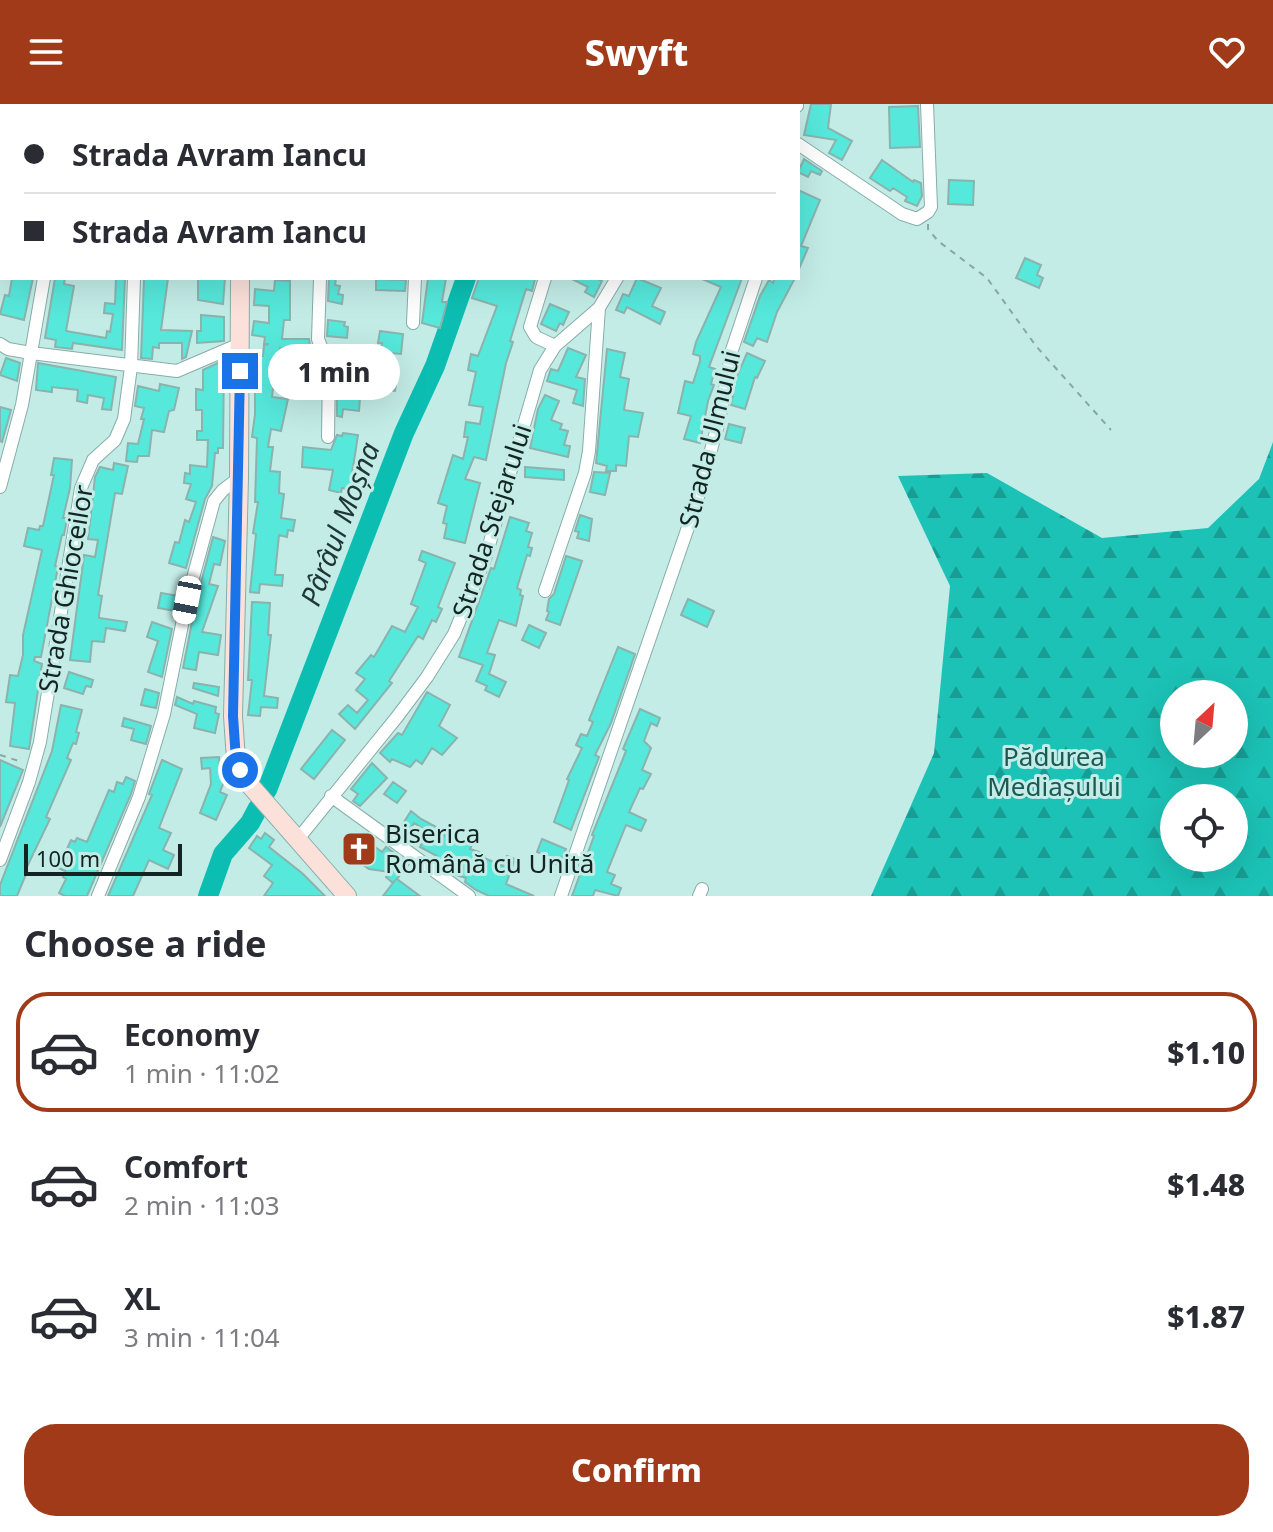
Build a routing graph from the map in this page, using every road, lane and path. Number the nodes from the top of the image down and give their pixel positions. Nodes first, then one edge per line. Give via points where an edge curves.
1 (927, 104) edge
2 (800, 145) edge
3 (927, 212) junction
4 (44, 280) edge
5 (134, 280) edge
6 (240, 280) edge
7 (320, 280) edge
8 (415, 280) edge
9 (544, 280) edge
10 (616, 280) edge
11 (755, 280) edge
12 (599, 308) junction
13 (413, 323) dead end
14 (531, 332) junction
15 (0, 344) edge
16 (240, 344) junction
17 (555, 346) junction
18 (31, 353) junction
19 (131, 367) junction
20 (540, 370) junction
21 (1111, 430) dead end
22 (328, 437) dead end
23 (239, 478) junction
24 (0, 487) edge
25 (545, 591) dead end
26 (0, 755) edge
27 (33, 766) junction
28 (331, 796) junction
29 (298, 839) junction
30 (0, 860) edge
31 (98, 896) edge
32 (347, 896) edge
33 (469, 896) edge
34 (561, 896) edge

1 - 3 street
2 - 3 street via 902,214 913,218
3 - 21 path via 928,229 938,241 987,278 1036,346
4 - 18 street
5 - 19 street, Strada Ghioceilor
6 - 16 main road
7 - 22 street via 318,339 329,367
8 - 13 street
9 - 14 street
10 - 12 street, Strada Stejarului
11 - 34 street, Strada Ulmului via 732,350 710,457
12 - 17 street, Strada Stejarului
12 - 25 street via 587,462
14 - 17 street
14 - 20 street
15 - 18 street
16 - 19 street via 177,371
16 - 23 main road
17 - 20 street, Strada Stejarului
18 - 19 street
18 - 24 street
19 - 27 street, Strada Ghioceilor via 119,434 93,460 81,488
20 - 28 street, Strada Stejarului via 476,587 454,634 405,707
23 - 29 main road via 236,760 249,784
23 - 31 street via 214,501 156,744
26 - 27 path
27 - 30 street, Strada Ghioceilor
28 - 29 street, Strada Stejarului
28 - 33 street
29 - 32 main road

